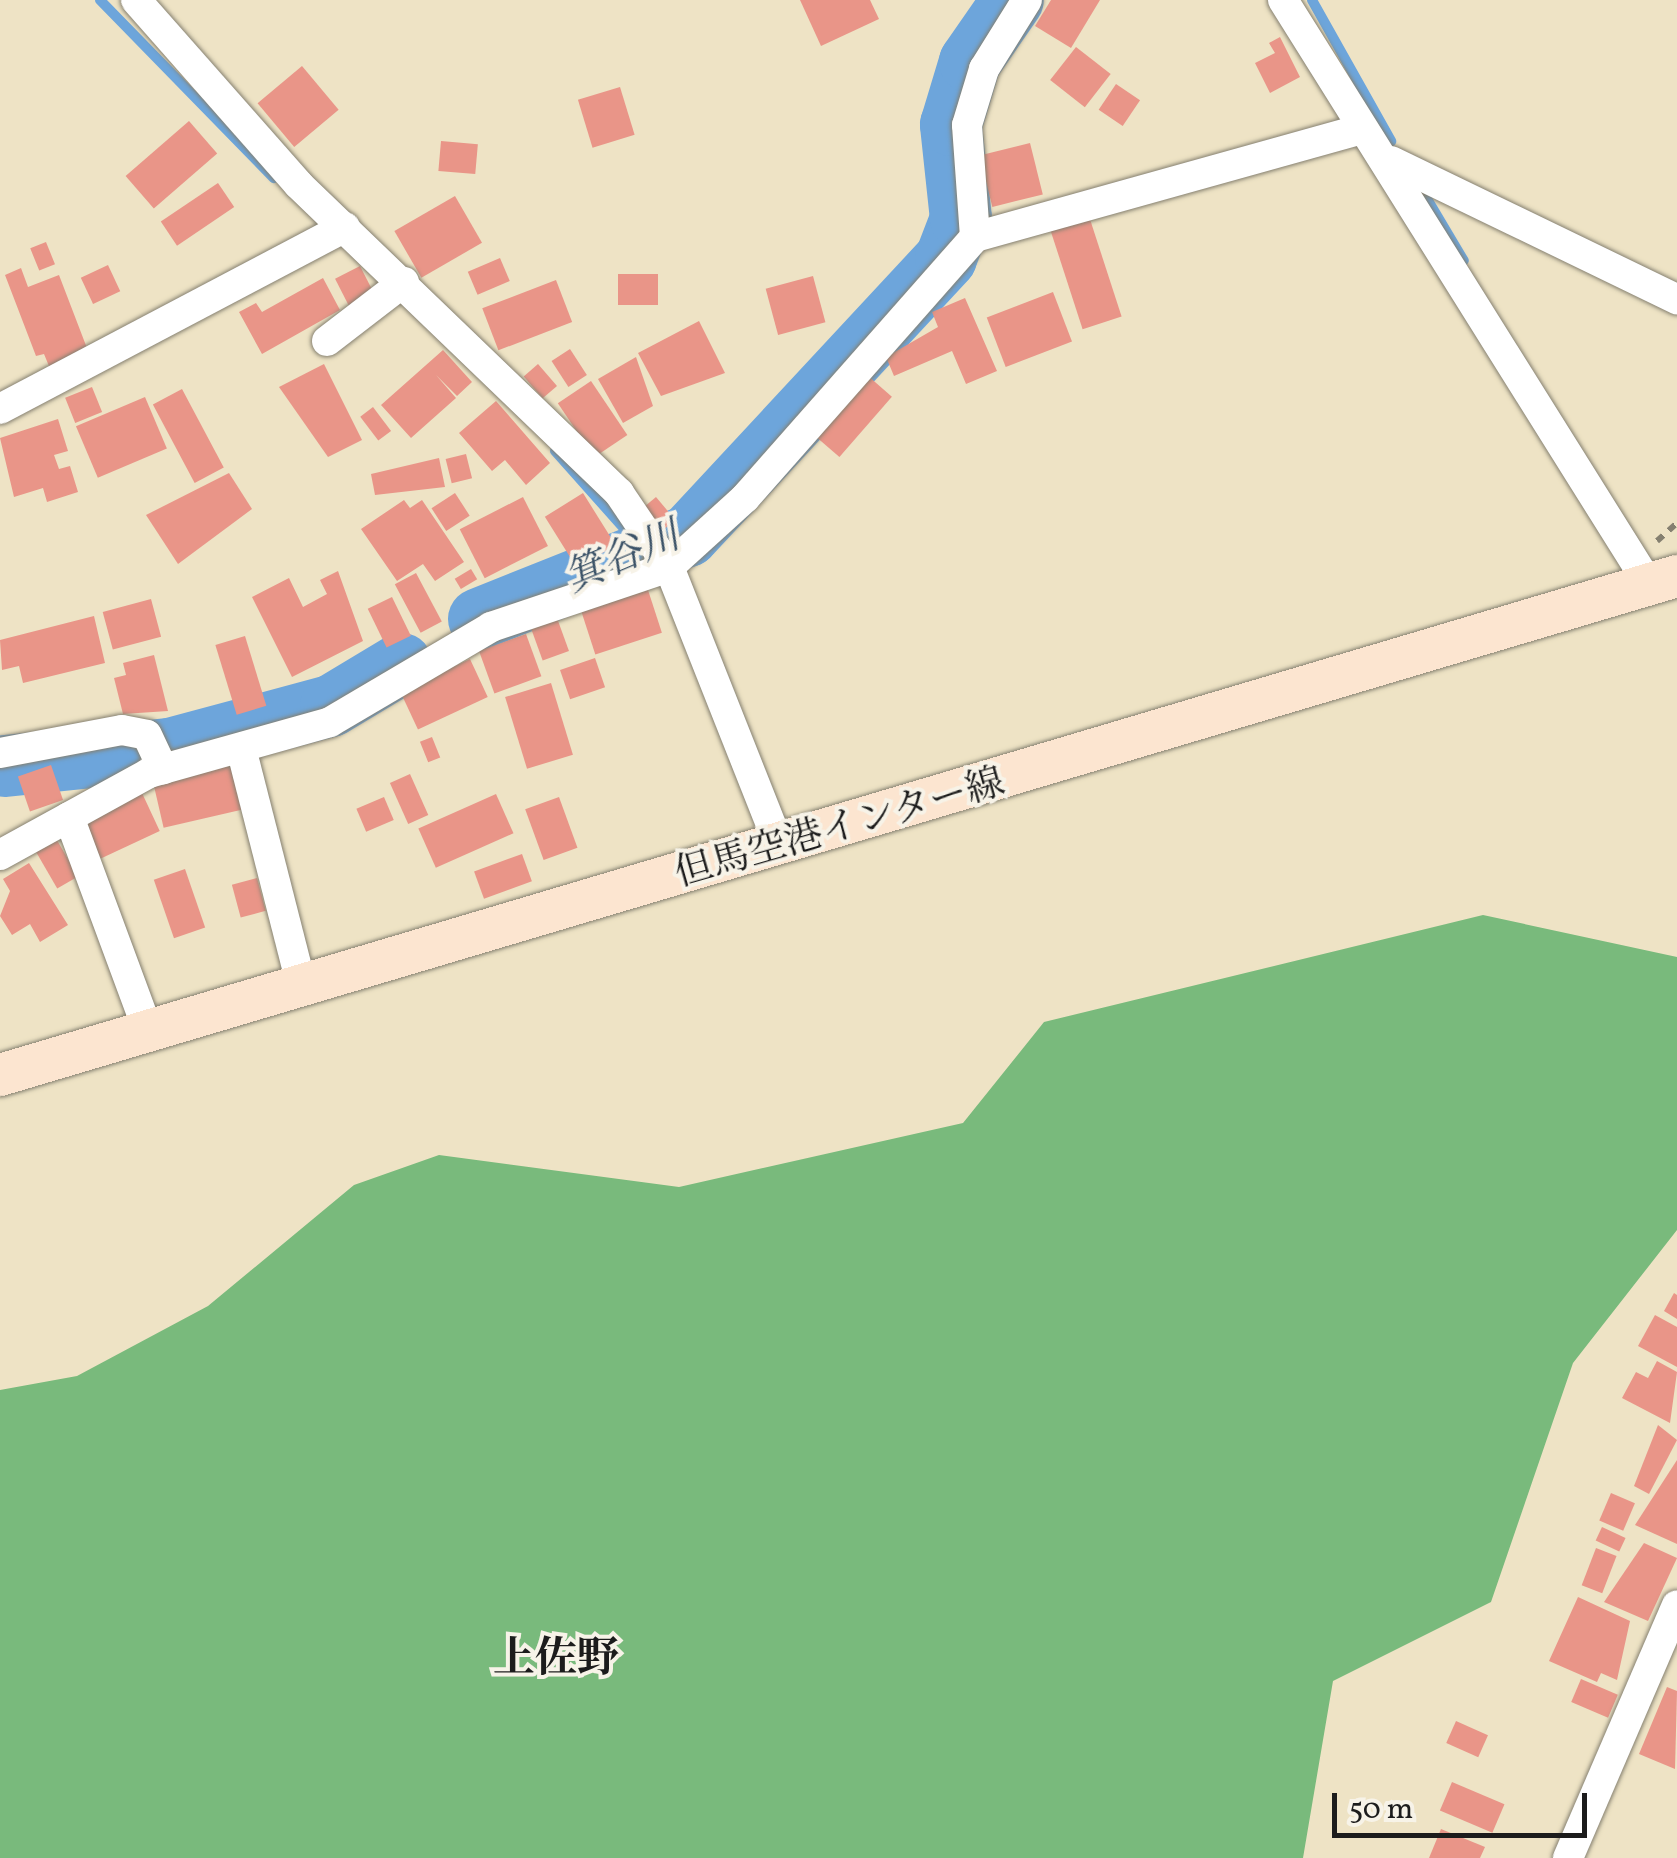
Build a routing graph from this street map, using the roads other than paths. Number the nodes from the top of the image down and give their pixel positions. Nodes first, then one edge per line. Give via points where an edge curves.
1 (136, 0) edge
2 (1026, 0) edge
3 (1282, 0) edge
4 (1357, 130) junction
5 (1390, 161) junction
6 (345, 227) junction
7 (976, 237) junction
8 (404, 282) junction
9 (1677, 299) edge
10 (328, 341) dead end
11 (0, 409) edge
12 (669, 566) junction
13 (1664, 581) edge
14 (241, 748) junction
15 (0, 753) edge
16 (162, 770) junction
17 (69, 817) junction
18 (780, 848) junction
19 (0, 856) edge
20 (302, 988) junction
21 (149, 1032) junction
22 (0, 1075) edge
23 (1677, 1604) edge
24 (1568, 1858) edge

1 - 6 street
2 - 7 street via 984,69 967,125
3 - 4 street
4 - 5 street
4 - 7 street
5 - 9 street
5 - 13 street
6 - 8 street
6 - 11 street
7 - 12 street via 745,498
8 - 10 street
8 - 12 street via 619,492
12 - 14 street via 491,626 330,722
12 - 18 street
13 - 18 main road, 但馬空港インター線
14 - 16 street
14 - 20 street
15 - 16 street via 122,730 147,735
16 - 17 street
17 - 19 street
17 - 21 street
18 - 20 main road, 但馬空港インター線
20 - 21 main road, 但馬空港インター線
21 - 22 main road, 但馬空港インター線
23 - 24 street

